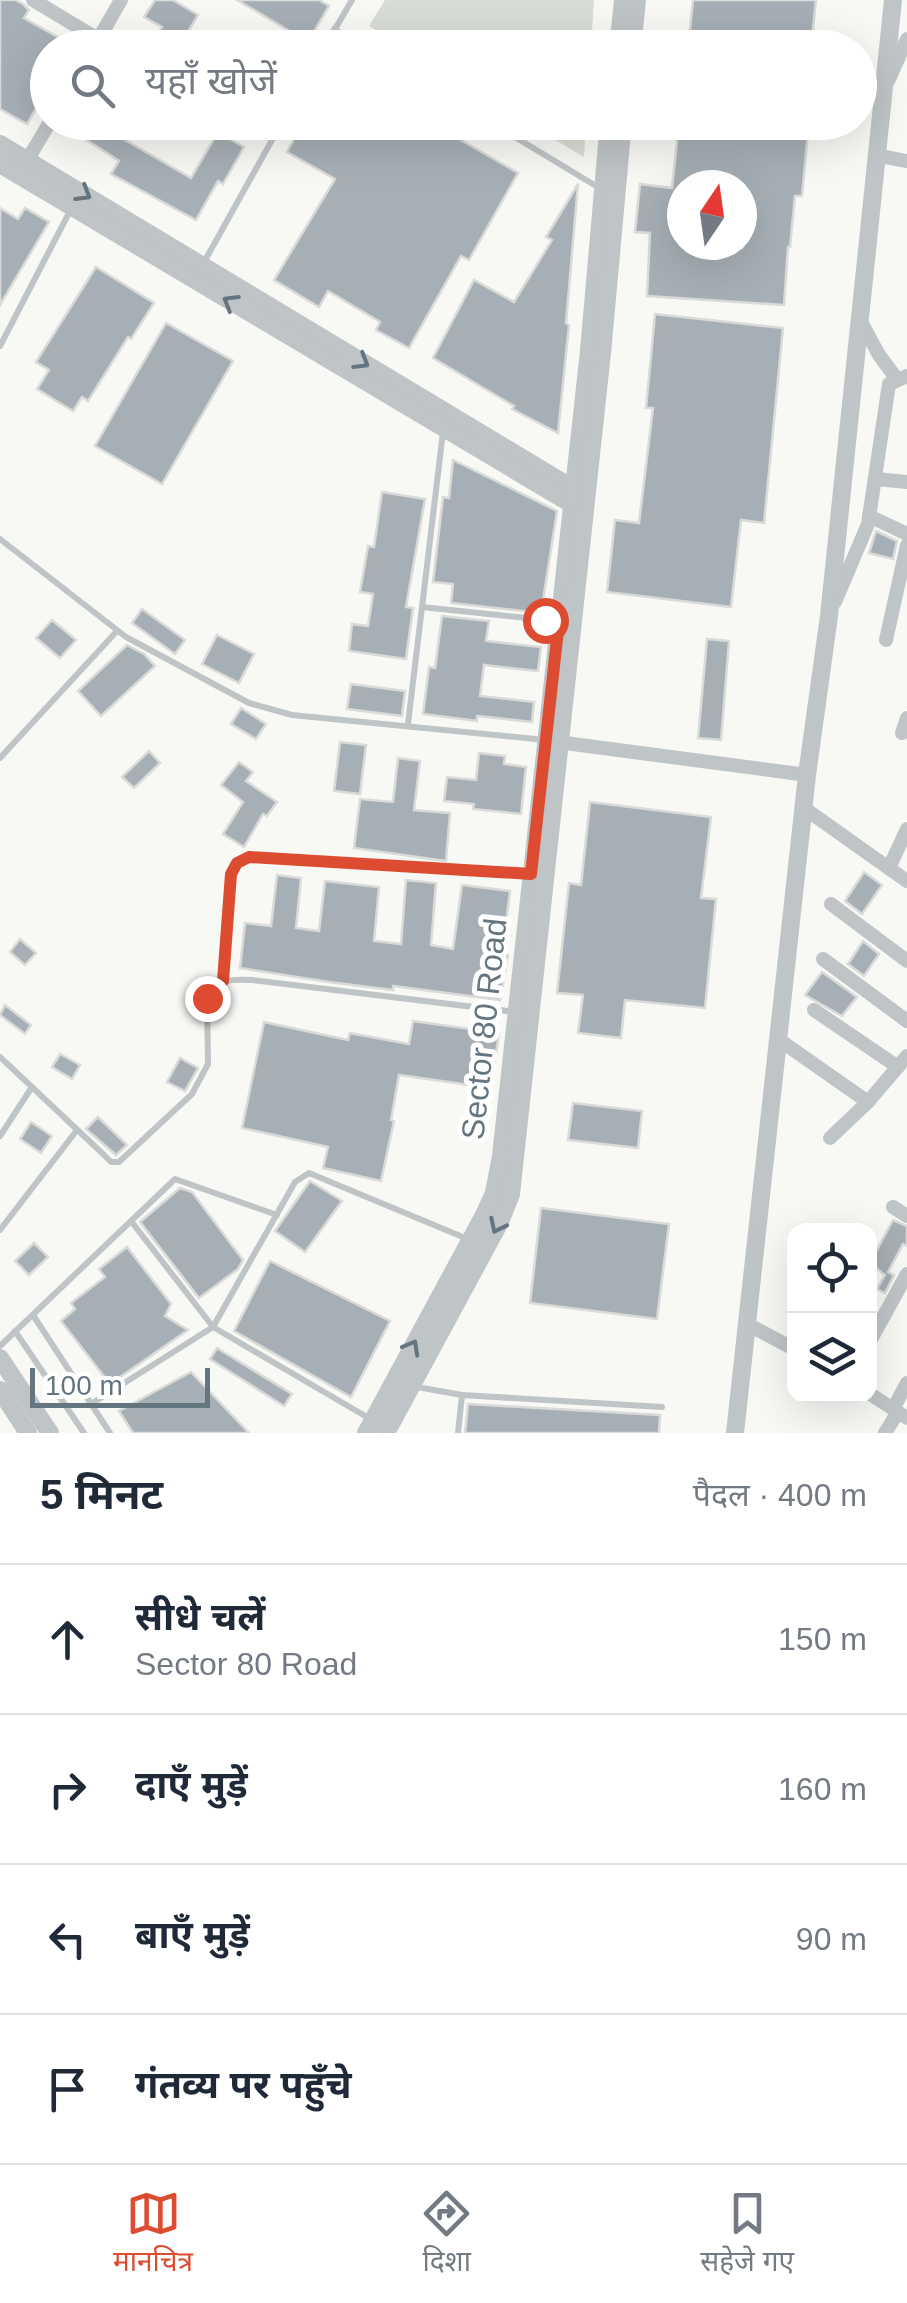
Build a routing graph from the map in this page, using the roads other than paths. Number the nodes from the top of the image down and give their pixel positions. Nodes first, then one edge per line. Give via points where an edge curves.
1 (33, 0) edge
2 (121, 0) edge
3 (352, 0) edge
4 (623, 0) edge
5 (638, 0) edge
6 (892, 0) edge
7 (334, 29) edge
8 (76, 30) edge
9 (104, 30) edge
10 (620, 30) edge
11 (634, 30) edge
12 (907, 39) edge
13 (882, 95) junction
14 (877, 138) edge
15 (39, 140) edge
16 (272, 140) edge
17 (520, 140) edge
18 (609, 140) edge
19 (620, 140) edge
20 (877, 140) edge
21 (0, 144) edge
22 (875, 155) junction
23 (907, 161) edge
24 (0, 164) edge
25 (23, 168) junction
26 (610, 194) junction
27 (72, 208) junction
28 (202, 265) junction
29 (859, 317) junction
30 (0, 346) edge
31 (902, 377) edge
32 (444, 430) junction
33 (876, 480) junction
34 (907, 482) edge
35 (579, 501) junction
36 (869, 516) junction
37 (907, 534) edge
38 (0, 539) edge
39 (907, 545) edge
40 (422, 607) junction
41 (829, 616) junction
42 (559, 621) junction
43 (117, 631) junction
44 (886, 640) dead end
45 (408, 724) junction
46 (553, 741) junction
47 (0, 758) edge
48 (807, 775) junction
49 (804, 808) junction
50 (907, 830) edge
51 (889, 868) junction
52 (531, 874) junction
53 (907, 881) edge
54 (831, 904) dead end
55 (823, 959) dead end
56 (907, 961) edge
57 (223, 981) junction
58 (814, 1010) dead end
59 (524, 1012) junction
60 (907, 1021) edge
61 (778, 1040) junction
62 (0, 1057) edge
63 (903, 1061) edge
64 (32, 1088) junction
65 (868, 1102) junction
66 (77, 1130) junction
67 (0, 1136) edge
68 (830, 1138) dead end
69 (892, 1208) dead end
70 (277, 1215) junction
71 (907, 1216) edge
72 (132, 1221) junction
73 (0, 1230) edge
74 (471, 1240) junction
75 (907, 1274) edge
76 (33, 1315) junction
77 (746, 1324) junction
78 (213, 1327) junction
79 (877, 1329) edge
80 (15, 1332) junction
81 (787, 1344) edge
82 (0, 1346) edge
83 (0, 1358) edge
84 (907, 1382) edge
85 (412, 1386) junction
86 (0, 1390) edge
87 (462, 1396) junction
88 (877, 1399) edge
89 (91, 1404) junction
90 (662, 1407) dead end
91 (6, 1411) edge
92 (899, 1413) edge
93 (375, 1429) edge
94 (28, 1433) edge
95 (50, 1433) edge
96 (84, 1433) edge
97 (110, 1433) edge
98 (458, 1433) edge
99 (735, 1433) edge
100 (885, 1433) edge

1 - 8 street
2 - 9 street
3 - 7 lane
4 - 10 street
5 - 11 street
6 - 13 street
12 - 13 street
13 - 14 street
15 - 25 street
16 - 28 lane
17 - 26 lane
18 - 26 street, Sector 80 Road
19 - 26 street, Sector 80 Road
20 - 22 street
21 - 25 street
22 - 23 street
22 - 29 street
24 - 25 street
25 - 27 street
25 -> 28 street
26 - 35 street, Sector 80 Road
27 - 30 lane
32 -> 27 street
28 -> 35 street
29 - 31 street via 879,355
29 - 41 street
31 - 33 street via 889,384
32 - 35 street
32 - 40 lane
33 - 34 street
33 - 36 street
35 - 42 street, Sector 80 Road
35 - 46 street, Sector 80 Road
36 - 37 street
36 - 41 street
38 - 43 lane
39 - 44 street
40 - 42 lane
40 - 45 lane
41 - 48 street
42 - 46 street, Sector 80 Road
43 - 45 lane via 272,712
43 - 47 lane
45 - 46 lane
46 - 48 street
46 - 52 street, Sector 80 Road
46 - 59 street, Sector 80 Road
48 - 49 street
49 - 51 street
49 - 61 street
50 - 51 street
51 - 53 street
52 - 57 lane via 249,857 231,874
52 - 59 street, Sector 80 Road
54 - 56 street
55 - 60 street
57 - 59 lane
57 - 66 lane via 207,998 208,1064 192,1094 119,1162
58 - 63 street
59 - 74 street, Sector 80 Road via 494,1193
59 -> 85 street, Sector 80 Road via 512,1194
61 - 65 street
61 - 77 street
62 - 64 lane
63 - 65 street
64 - 66 lane
64 - 67 lane
65 - 68 street
66 - 73 lane
69 - 71 street
70 - 72 lane via 175,1180
70 - 74 lane via 309,1173
70 - 78 lane
72 - 76 lane
72 - 78 lane
93 -> 74 street, Sector 80 Road
75 - 79 street
76 - 80 lane
76 - 89 lane
77 - 81 street
77 - 99 street
78 - 89 lane
78 - 93 lane
80 - 82 lane
80 - 96 lane
83 - 95 street
84 - 92 street
85 - 87 lane
85 - 93 street, Sector 80 Road
86 - 91 street
87 - 90 lane
87 - 98 lane
88 - 92 street
89 - 97 lane
91 - 94 street
92 - 100 street

